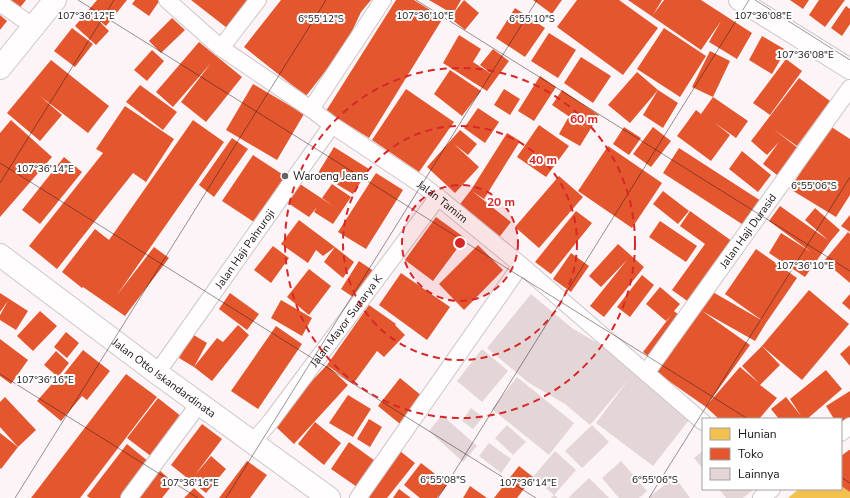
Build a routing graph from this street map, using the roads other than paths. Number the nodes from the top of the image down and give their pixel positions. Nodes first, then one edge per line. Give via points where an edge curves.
1 (56, 0) edge
2 (167, 0) edge
3 (258, 0) edge
4 (383, 0) edge
5 (739, 0) edge
6 (0, 3) edge
7 (34, 27) junction
8 (221, 48) junction
9 (0, 68) edge
10 (850, 69) edge
11 (850, 88) edge
12 (310, 109) junction
13 (332, 125) junction
14 (438, 197) junction
15 (0, 255) edge
16 (521, 265) junction
17 (157, 373) junction
18 (646, 373) junction
19 (199, 404) junction
20 (702, 421) edge
21 (850, 426) edge
22 (842, 432) edge
23 (253, 442) junction
24 (318, 495) edge
25 (129, 498) edge
26 (358, 498) edge

1 - 7 main road
2 - 8 street, Jalan Tamim
3 - 8 street
4 - 12 street
5 - 10 street
6 - 7 street
7 - 9 main road
8 - 12 street, Jalan Tamim
11 - 18 street, Jalan Haji Durasid
12 - 13 street, Jalan Tamim
13 - 14 street, Jalan Tamim
13 - 17 street, Jalan Haji Pahruroji
14 - 16 street, Jalan Tamim
14 - 23 street, Jalan Mayor Sunarya K
15 - 17 main road, Jalan Otto Iskandardinata
16 - 18 street, Jalan Tamim
16 - 26 street
17 - 19 main road, Jalan Otto Iskandardinata
18 - 20 street, Jalan Tamim
19 - 23 main road, Jalan Otto Iskandardinata
19 - 25 street
21 - 22 street
23 - 24 main road, Jalan Otto Iskandardinata

